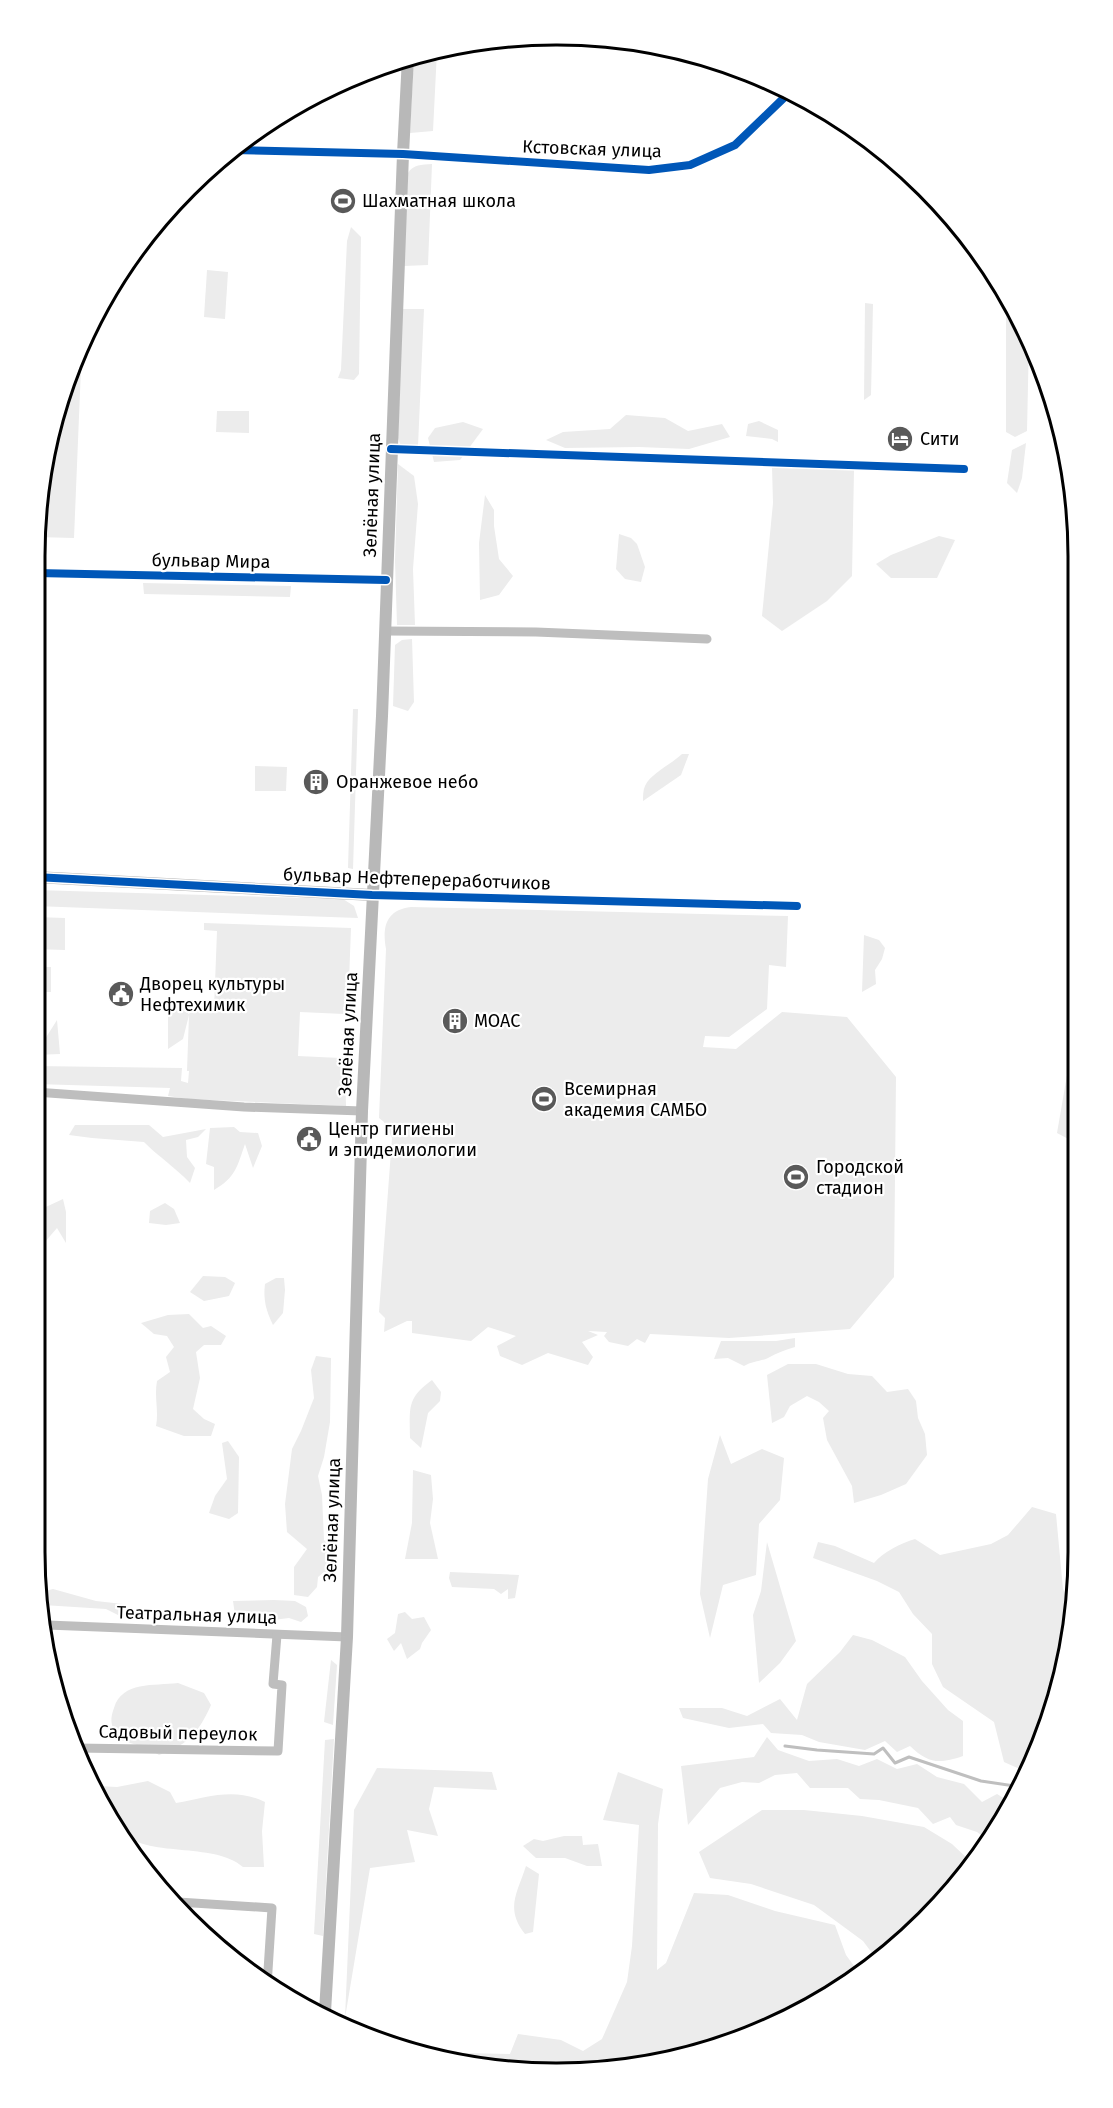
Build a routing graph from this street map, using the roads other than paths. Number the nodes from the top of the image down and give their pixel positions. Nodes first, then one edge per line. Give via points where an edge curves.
1 (407, 67) edge
2 (783, 98) edge
3 (246, 150) edge
4 (402, 154) junction
5 (391, 449) junction
6 (964, 469) dead end
7 (45, 573) edge
8 (386, 580) junction
9 (385, 631) junction
10 (707, 639) dead end
11 (45, 878) edge
12 (372, 894) junction
13 (797, 906) dead end
14 (45, 1093) edge
15 (362, 1111) junction
16 (50, 1625) edge
17 (277, 1635) junction
18 (347, 1637) junction
19 (85, 1748) edge
20 (185, 1902) edge
21 (268, 1974) edge
22 (326, 2008) edge

1 - 4 main road, Зелёная улица
2 - 4 street, Кстовская улица via 735,145 690,165 649,170
3 - 4 street, Кстовская улица
4 - 5 main road, Зелёная улица
5 - 6 street
5 - 8 main road, Зелёная улица
7 - 8 street, бульвар Мира
8 - 9 main road, Зелёная улица
9 - 10 street
9 - 12 main road, Зелёная улица
11 - 12 main road, бульвар Нефтепереработчиков
12 - 13 street, бульвар Нефтепереработчиков
12 - 15 main road, Зелёная улица
14 - 15 street
15 - 18 main road, Зелёная улица
16 - 17 street, Театральная улица
17 - 18 street, Театральная улица
17 - 19 street, Садовый переулок via 273,1684 282,1685 278,1751
18 - 22 main road, Зелёная улица
20 - 21 street via 272,1908

